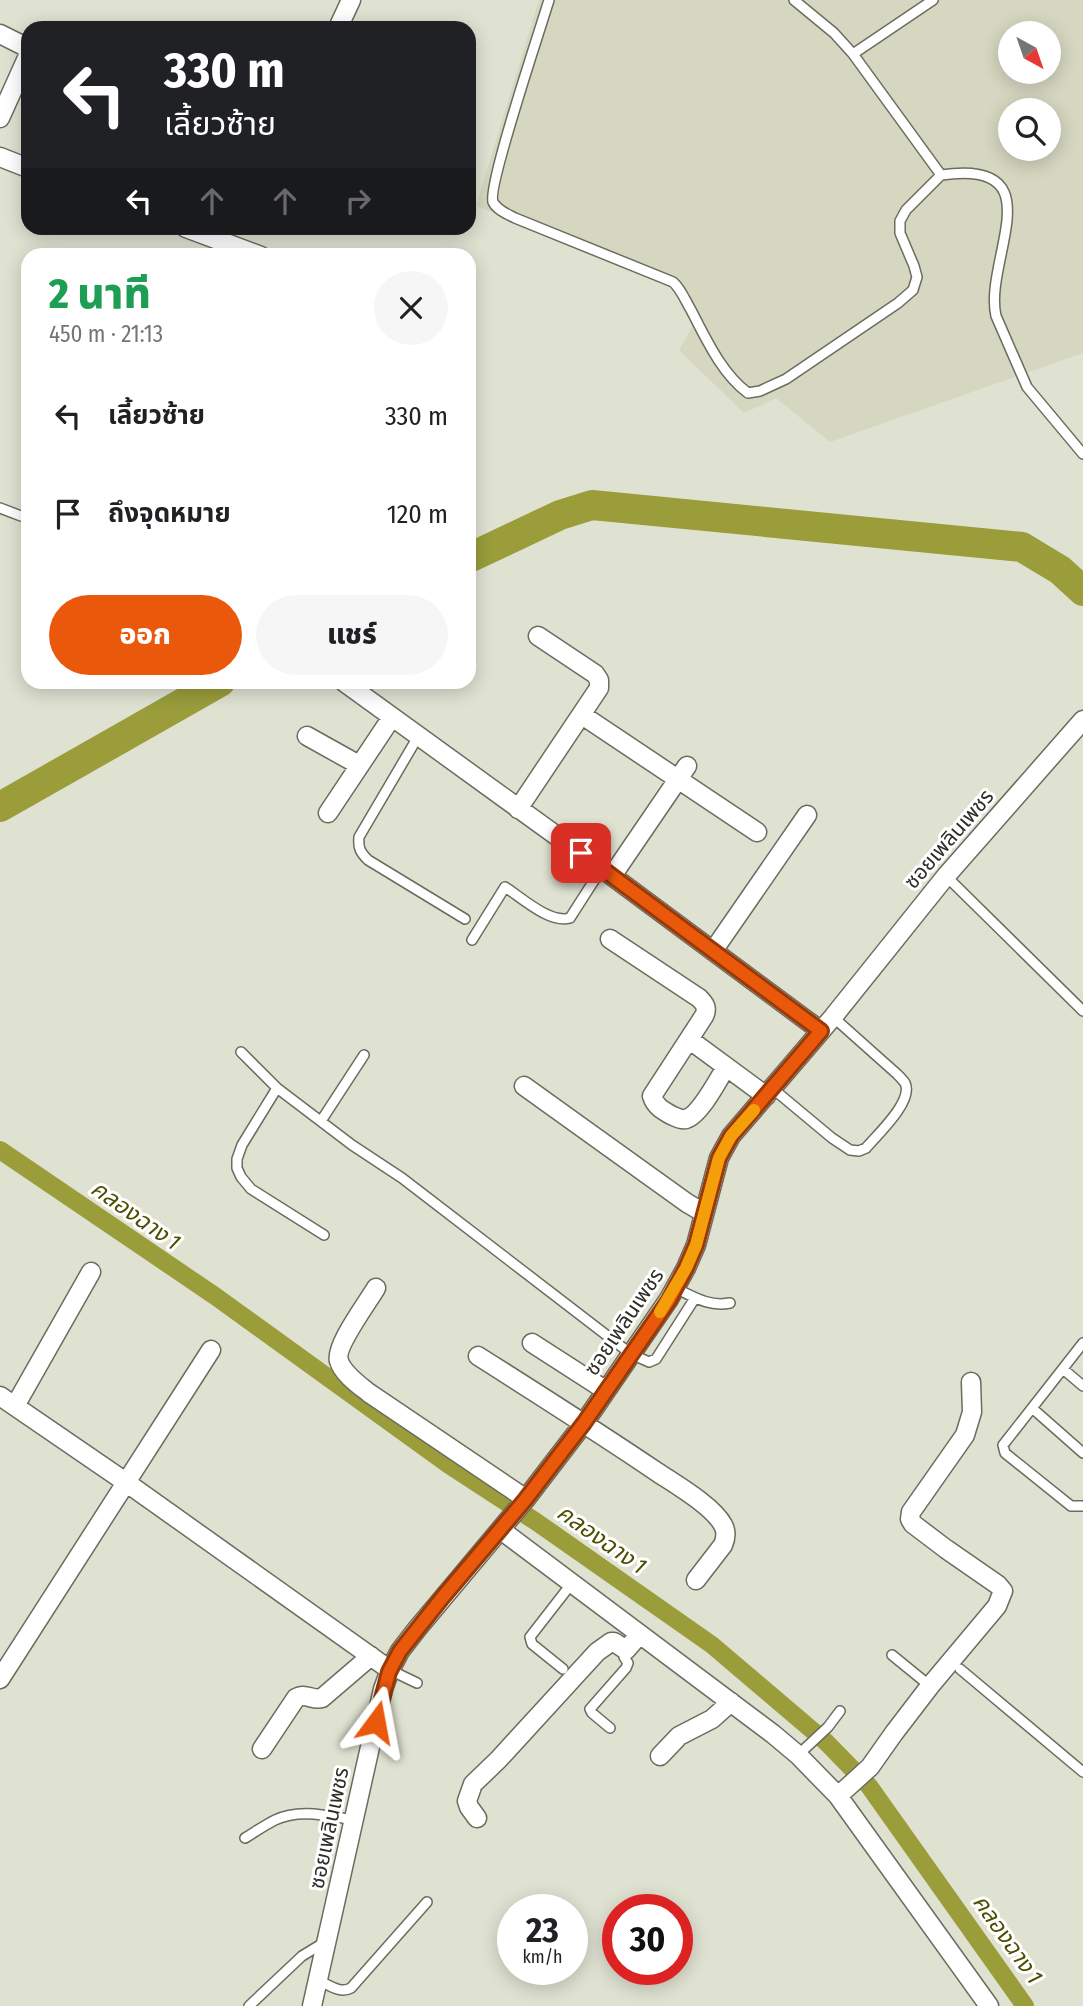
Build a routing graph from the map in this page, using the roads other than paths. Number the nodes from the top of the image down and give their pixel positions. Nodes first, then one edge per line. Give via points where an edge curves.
1 (351, 0) edge
2 (549, 0) edge
3 (794, 0) edge
4 (933, 0) edge
5 (341, 21) edge
6 (0, 34) edge
7 (21, 44) edge
8 (853, 54) junction
9 (21, 71) edge
10 (0, 118) edge
11 (0, 156) edge
12 (21, 165) edge
13 (941, 175) junction
14 (205, 235) edge
15 (240, 248) edge
16 (1083, 454) edge
17 (0, 508) edge
18 (21, 516) dead end
19 (538, 636) dead end
20 (354, 689) edge
21 (582, 715) junction
22 (392, 717) junction
23 (1083, 720) edge
24 (307, 736) dead end
25 (419, 736) junction
26 (359, 765) junction
27 (683, 773) junction
28 (518, 808) junction
29 (328, 813) dead end
30 (807, 815) dead end
31 (757, 832) dead end
32 (607, 872) junction
33 (946, 876) junction
34 (464, 919) dead end
35 (610, 939) dead end
36 (472, 940) dead end
37 (713, 951) junction
38 (1083, 1011) edge
39 (827, 1024) junction
40 (690, 1040) junction
41 (241, 1052) dead end
42 (364, 1055) dead end
43 (726, 1067) junction
44 (524, 1086) dead end
45 (277, 1088) junction
46 (769, 1092) junction
47 (321, 1121) junction
48 (704, 1213) junction
49 (324, 1235) dead end
50 (91, 1272) dead end
51 (376, 1288) dead end
52 (675, 1288) junction
53 (695, 1298) junction
54 (730, 1303) dead end
55 (532, 1343) dead end
56 (1083, 1343) edge
57 (211, 1350) dead end
58 (631, 1354) junction
59 (478, 1356) dead end
60 (1063, 1369) junction
61 (971, 1382) dead end
62 (1083, 1386) edge
63 (606, 1390) junction
64 (8, 1401) edge
65 (1032, 1408) junction
66 (584, 1423) junction
67 (1083, 1453) edge
68 (127, 1483) junction
69 (526, 1499) junction
70 (1083, 1506) edge
71 (501, 1530) junction
72 (696, 1580) dead end
73 (572, 1583) junction
74 (639, 1634) junction
75 (626, 1650) junction
76 (892, 1655) dead end
77 (371, 1657) junction
78 (563, 1669) dead end
79 (961, 1669) dead end
80 (390, 1670) junction
81 (0, 1679) edge
82 (417, 1683) dead end
83 (930, 1686) junction
84 (731, 1702) junction
85 (840, 1711) dead end
86 (610, 1728) dead end
87 (262, 1749) dead end
88 (801, 1752) junction
89 (660, 1755) dead end
90 (1083, 1772) edge
91 (842, 1793) junction
92 (477, 1818) dead end
93 (354, 1820) junction
94 (246, 1838) dead end
95 (427, 1902) dead end
96 (327, 1942) junction
97 (318, 1980) junction
98 (249, 2006) edge
99 (312, 2006) edge
100 (989, 2006) edge

1 - 5 street
2 - 13 lane via 502,153 492,192 494,203 514,218 673,282 721,363 748,393 786,379 913,290 915,266 900,233 900,222
3 - 8 lane
4 - 8 lane
6 - 7 street
8 - 13 lane
9 - 10 street
11 - 12 street
13 - 16 lane via 983,174 1001,187 1008,208 994,288 996,316 1027,387
14 - 15 street
17 - 18 lane
19 - 21 street via 599,680
20 - 22 street
21 - 27 street
21 - 28 street
22 - 25 street
22 - 26 street
23 - 33 street, ซอยเพลินเพชร
24 - 26 street
25 - 28 street
25 - 34 lane via 359,837 359,847 368,860
26 - 29 street
27 - 31 street
27 - 32 street
28 - 32 street
30 - 37 street
32 - 36 lane via 570,918 562,920 551,918 505,887
32 - 37 street
33 - 38 lane
33 - 39 street, ซอยเพลินเพชร
35 - 40 street via 705,1004 706,1011
37 - 39 street
39 - 46 street, ซอยเพลินเพชร
39 - 46 lane via 906,1084 901,1107 866,1148 850,1150
40 - 43 street
40 - 43 street via 652,1096 661,1110 688,1119
41 - 45 lane
42 - 47 lane
43 - 46 street
44 - 48 street
45 - 47 lane
45 - 49 lane via 242,1145 237,1168 251,1189
46 - 48 street, ซอยเพลินเพชร via 731,1136 719,1158
47 - 58 lane
48 - 52 street, ซอยเพลินเพชร via 696,1245
50 - 64 street
51 - 69 street via 342,1343 339,1364 369,1393
52 - 53 lane
52 - 58 street, ซอยเพลินเพชร
53 - 54 lane
53 - 58 lane via 656,1359 649,1362
55 - 63 street
56 - 60 lane
57 - 68 street
58 - 63 street, ซอยเพลินเพชร
59 - 66 street
60 - 62 lane
60 - 65 lane
61 - 83 street via 972,1412 965,1435 910,1519 1003,1591 997,1606
63 - 66 street, ซอยเพลินเพชร
64 - 68 street
65 - 67 lane
65 - 70 lane via 1003,1445 1004,1452 1071,1506
66 - 69 street, ซอยเพลินเพชร
66 - 72 street via 688,1493 722,1523 726,1531 723,1545
68 - 77 street
68 - 81 street
69 - 71 street, ซอยเพลินเพชร
71 - 73 street
71 - 80 street, ซอยเพลินเพชร via 417,1629
73 - 74 street
73 - 78 lane via 530,1637 532,1644
74 - 75 street
74 - 84 street
75 - 86 lane via 626,1668 590,1709
75 - 92 street via 611,1642 597,1652 473,1784 467,1801
76 - 83 lane
77 - 80 street
77 - 87 street via 322,1698 296,1698
79 - 90 lane
80 - 82 lane
80 - 93 street, ซอยเพลินเพชร
83 - 91 street via 862,1776
84 - 88 street
84 - 89 street via 712,1719 679,1736
85 - 88 lane
88 - 91 street
91 - 100 street
93 - 94 lane via 294,1814
93 - 96 street, ซอยเพลินเพชร
95 - 97 lane via 351,1988 340,1990
96 - 97 street, ซอยเพลินเพชร
96 - 98 lane via 302,1956
97 - 99 street, ซอยเพลินเพชร

